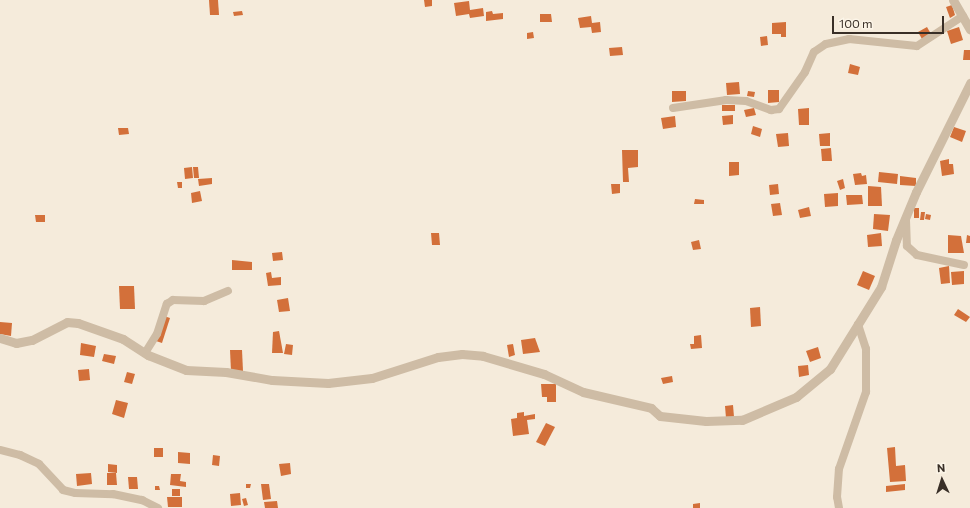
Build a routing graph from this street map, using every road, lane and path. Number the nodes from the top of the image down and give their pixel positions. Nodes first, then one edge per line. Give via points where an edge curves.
1 (953, 0) edge
2 (963, 16) junction
3 (970, 30) edge
4 (970, 83) edge
5 (673, 108) dead end
6 (906, 220) junction
7 (964, 265) dead end
8 (228, 291) dead end
9 (858, 324) junction
10 (0, 338) edge
11 (145, 353) junction
12 (0, 450) edge
13 (158, 508) edge
14 (839, 508) edge

1 - 2 street
2 - 3 street
2 - 5 street via 917,46 849,39 826,44 814,52 805,72 779,108 771,110 746,101 726,100
4 - 6 street via 916,192
6 - 7 street via 907,246 917,254
6 - 9 street via 896,240 881,287
8 - 11 street via 204,301 173,300 167,304 158,334
9 - 11 street via 830,369 796,397 742,420 706,421 660,416 651,408 613,397 582,392 544,374 483,356 462,354 438,357 372,378 328,383 272,380 226,372 186,370
9 - 14 street via 866,349 866,392 839,470
10 - 11 street via 16,343 32,340 67,322 78,323 123,339
12 - 13 street via 20,454 39,464 63,490 113,494 142,500

